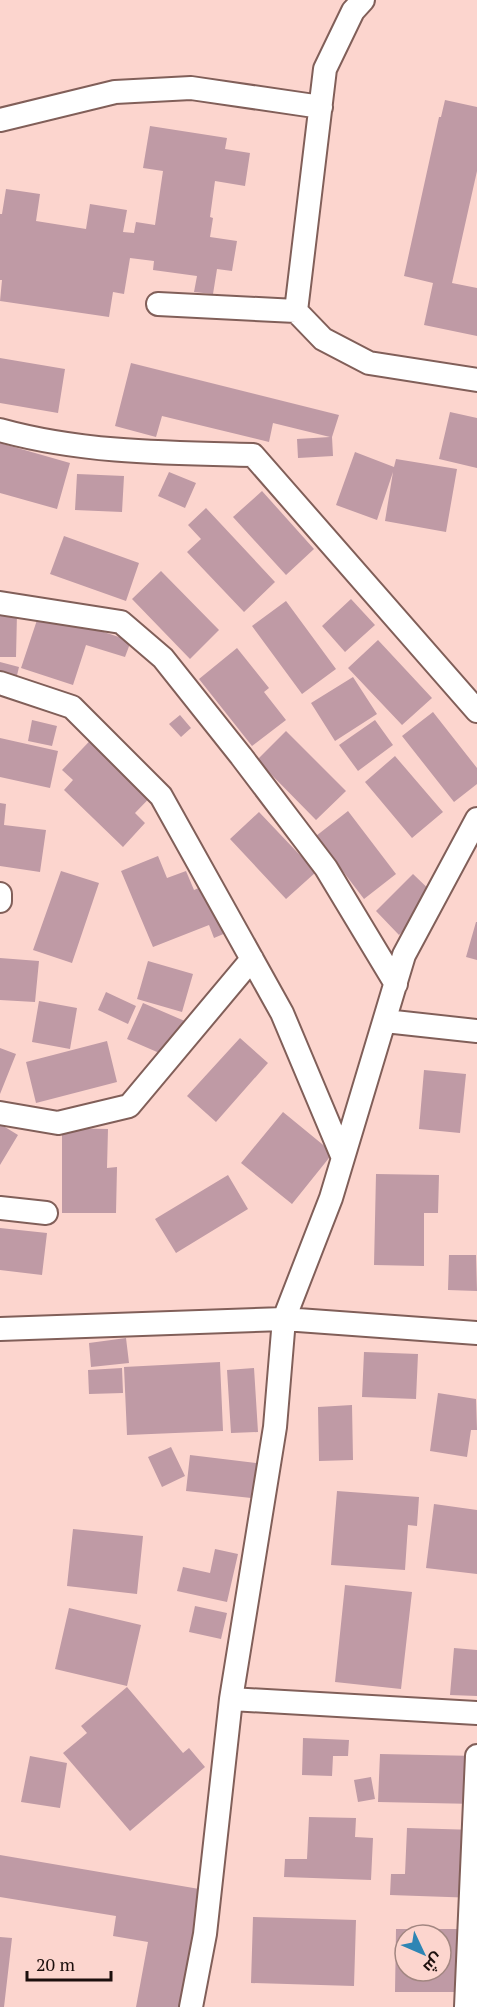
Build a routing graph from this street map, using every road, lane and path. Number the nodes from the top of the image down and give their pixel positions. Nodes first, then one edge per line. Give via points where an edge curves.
1 (363, 0) edge
2 (321, 107) junction
3 (0, 120) edge
4 (158, 304) dead end
5 (296, 311) junction
6 (477, 380) edge
7 (0, 430) edge
8 (0, 603) edge
9 (0, 683) edge
10 (477, 711) edge
11 (477, 819) edge
12 (0, 894) edge
13 (0, 901) edge
14 (252, 959) junction
15 (396, 984) junction
16 (384, 1021) junction
17 (477, 1031) edge
18 (0, 1113) edge
19 (343, 1158) junction
20 (0, 1208) edge
21 (46, 1213) dead end
22 (284, 1319) junction
23 (0, 1329) edge
24 (477, 1333) edge
25 (231, 1699) junction
26 (477, 1713) edge
27 (477, 1756) edge
28 (191, 2007) edge
29 (466, 2007) edge

1 - 2 street via 353,11 325,69
2 - 3 street via 191,88 115,92
2 - 5 street
4 - 5 street
5 - 6 street via 323,339 369,363
7 - 10 street via 32,439 140,453 253,455
8 - 15 street via 121,622 163,658 326,868
9 - 14 street via 72,707 160,796
11 - 15 street via 404,955
12 - 13 street
14 - 18 street via 129,1106 58,1123
14 - 19 street via 282,1012
15 - 16 street
16 - 17 street
16 - 19 street
19 - 22 street
20 - 21 street
22 - 23 street
22 - 24 street
22 - 25 street via 275,1427
25 - 26 street
25 - 28 street via 205,1934
27 - 29 street

